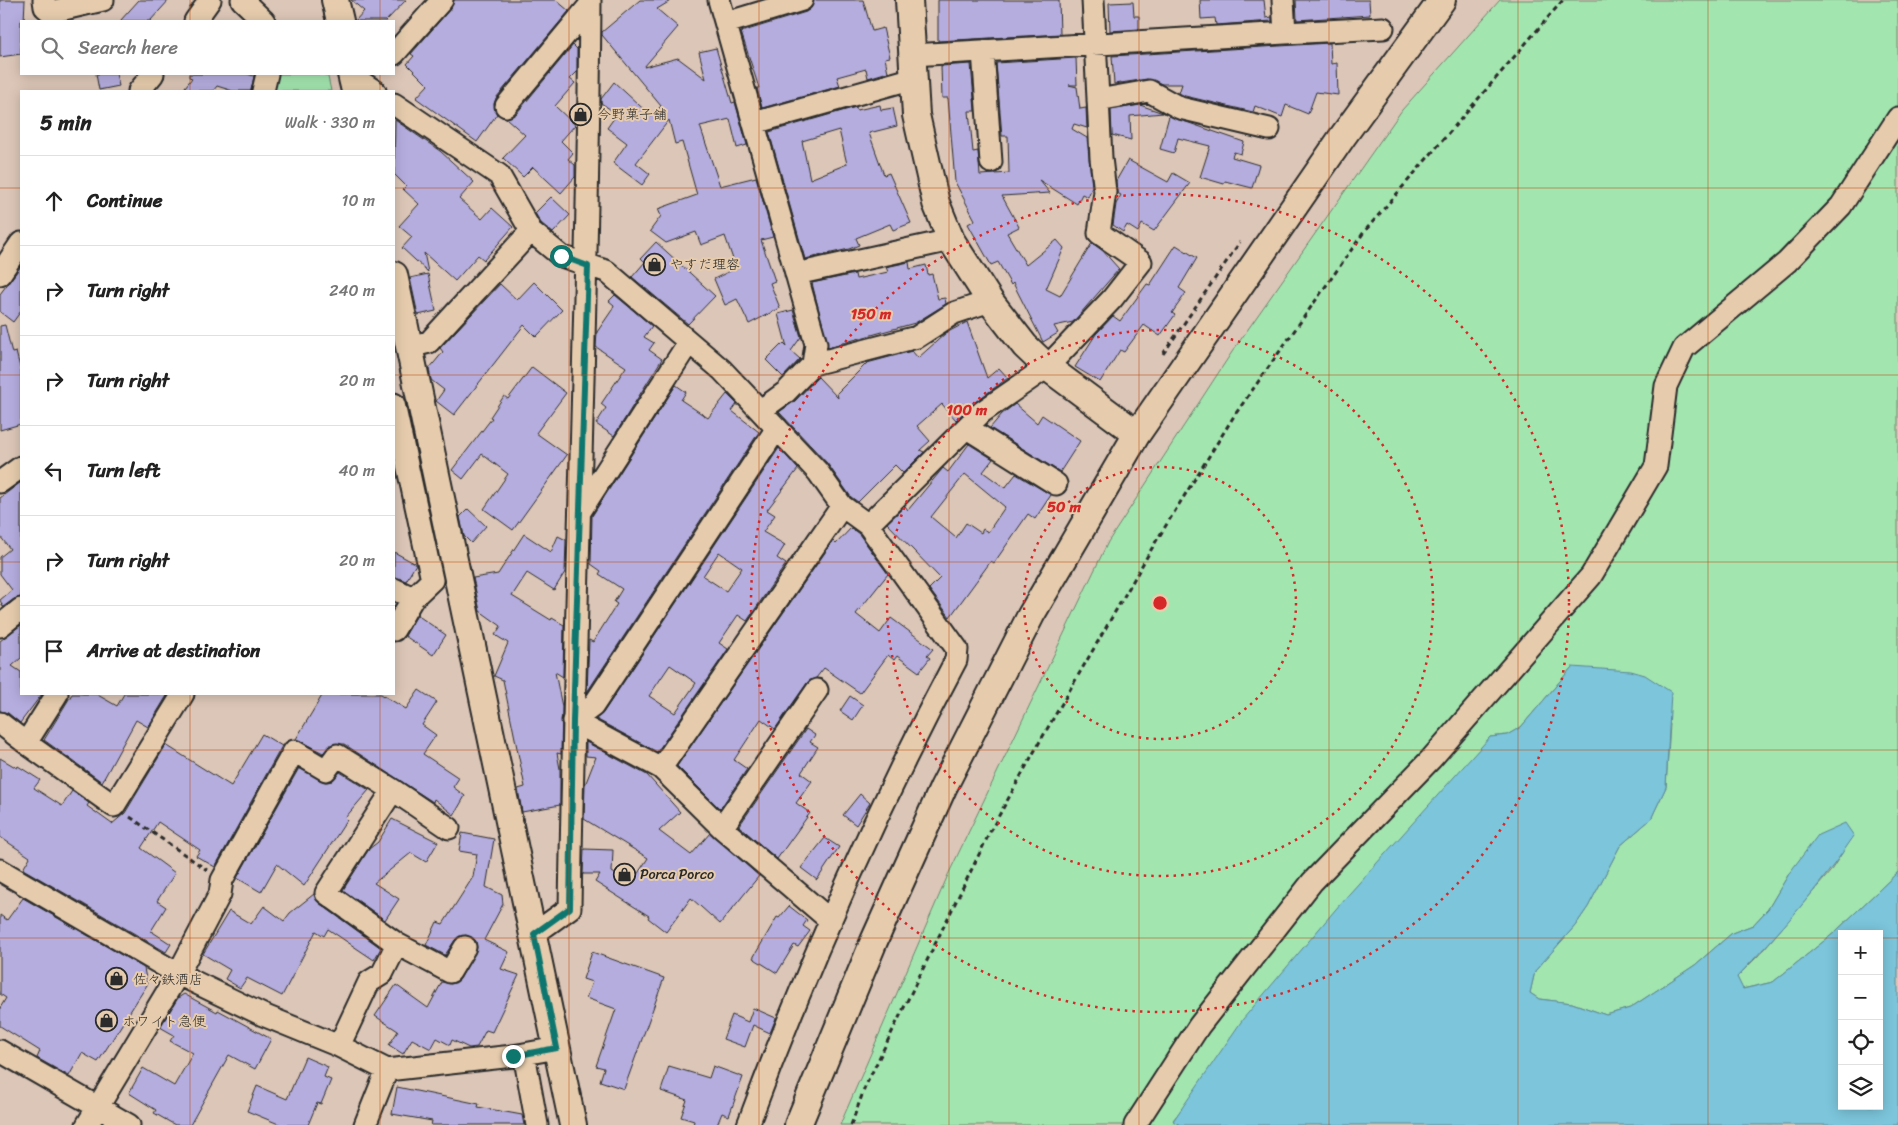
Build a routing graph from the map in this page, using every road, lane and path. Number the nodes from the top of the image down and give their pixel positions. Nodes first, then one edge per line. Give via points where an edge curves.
1 (44, 0) edge
2 (103, 0) edge
3 (210, 0) edge
4 (242, 0) edge
5 (335, 0) edge
6 (442, 0) edge
7 (719, 0) edge
8 (802, 0) edge
9 (909, 0) edge
10 (1094, 0) edge
11 (1283, 0) edge
12 (1442, 0) edge
13 (1563, 0) edge
14 (590, 3) edge
15 (196, 20) edge
16 (263, 20) edge
17 (340, 20) edge
18 (726, 22) junction
19 (1383, 28) dead end
20 (1285, 33) junction
21 (1096, 45) junction
22 (983, 51) junction
23 (395, 53) edge
24 (913, 66) junction
25 (152, 75) edge
26 (268, 75) edge
27 (140, 90) edge
28 (263, 90) edge
29 (1098, 100) junction
30 (395, 105) edge
31 (506, 106) dead end
32 (1898, 118) edge
33 (754, 123) junction
34 (1269, 129) dead end
35 (991, 162) dead end
36 (531, 231) junction
37 (951, 240) junction
38 (20, 244) edge
39 (588, 266) junction
40 (0, 274) edge
41 (796, 274) junction
42 (395, 280) edge
43 (990, 301) junction
44 (689, 342) junction
45 (409, 347) junction
46 (813, 364) junction
47 (1047, 367) junction
48 (395, 409) edge
49 (761, 410) junction
50 (777, 428) junction
51 (967, 428) junction
52 (1137, 434) junction
53 (20, 468) edge
54 (0, 482) edge
55 (1056, 484) dead end
56 (842, 506) junction
57 (580, 510) junction
58 (868, 525) junction
59 (395, 589) edge
60 (413, 598) junction
61 (20, 610) edge
62 (0, 626) edge
63 (395, 628) edge
64 (817, 690) dead end
65 (56, 695) edge
66 (182, 695) edge
67 (573, 721) junction
68 (0, 723) edge
69 (26, 743) junction
70 (661, 768) junction
71 (393, 790) junction
72 (114, 806) junction
73 (449, 828) dead end
74 (722, 828) junction
75 (0, 870) edge
76 (222, 880) junction
77 (831, 922) junction
78 (534, 934) junction
79 (397, 944) junction
80 (465, 947) dead end
81 (178, 974) junction
82 (339, 1046) junction
83 (557, 1048) junction
84 (0, 1051) edge
85 (524, 1054) junction
86 (387, 1070) junction
87 (97, 1106) junction
88 (87, 1125) edge
89 (130, 1125) edge
90 (366, 1125) edge
91 (537, 1125) edge
92 (573, 1125) edge
93 (748, 1125) edge
94 (798, 1125) edge
95 (851, 1125) edge
96 (1135, 1125) edge

1 - 2 street via 45,7 51,12
3 - 15 street
4 - 16 street
5 - 17 street
6 - 23 street
7 - 18 street
8 - 18 street
9 - 24 street
10 - 21 street
11 - 20 street
12 - 52 street via 1343,136
13 - 95 path via 1364,232 1234,416 1155,543 991,830 864,1087
14 - 31 street
14 - 39 street
18 - 33 street
19 - 20 street
20 - 21 street
21 - 22 street
21 - 29 street
22 - 24 street
22 - 35 street
24 - 33 street
24 - 37 street via 916,115 936,203
25 - 27 street
26 - 28 street
29 - 34 street via 1149,92 1180,108
29 - 47 street via 1105,192 1099,233 1141,262 1112,299
30 - 36 street via 499,175
32 - 96 street via 1841,206 1787,262 1684,348 1666,386 1656,466 1591,576 1431,759 1312,882 1199,1026
33 - 41 street
36 - 39 street via 561,256
36 - 45 street via 429,342
37 - 41 street
37 - 43 street
38 - 40 street
39 - 44 street via 606,271
39 - 57 street
41 - 46 street via 816,344
42 - 45 street
43 - 46 street via 954,313 918,337
43 - 47 street via 1025,346
44 - 49 street
44 - 57 street
45 - 78 street
46 - 49 street via 786,392
47 - 51 street via 982,412
47 - 52 street
48 - 60 street via 432,580
49 - 50 street
50 - 56 street via 818,472
50 - 67 street via 594,706
51 - 55 street
51 - 58 street
52 - 94 street via 1030,615 943,788 874,941
53 - 54 street
56 - 58 street
56 - 70 street
57 - 67 street
58 - 77 street via 957,649 956,660 916,734
59 - 60 street
60 - 63 street
61 - 62 street
64 - 74 street
65 - 69 street
66 - 72 street
67 - 70 street
67 - 78 street via 570,908
68 - 69 street
69 - 72 street
70 - 74 street
71 - 73 street
71 - 76 street via 338,754 326,770 294,751
71 - 79 street via 326,893
72 - 76 path
74 - 77 street
75 - 81 street
76 - 81 street via 220,894
77 - 93 street
78 - 83 street
79 - 80 street via 450,972
79 - 82 street via 382,974 370,982
81 - 82 street via 263,1015
81 - 87 street
82 - 86 street
83 - 85 street
83 - 92 street
84 - 87 street
85 - 86 street
85 - 91 street
86 - 90 street
87 - 88 street
87 - 89 street

